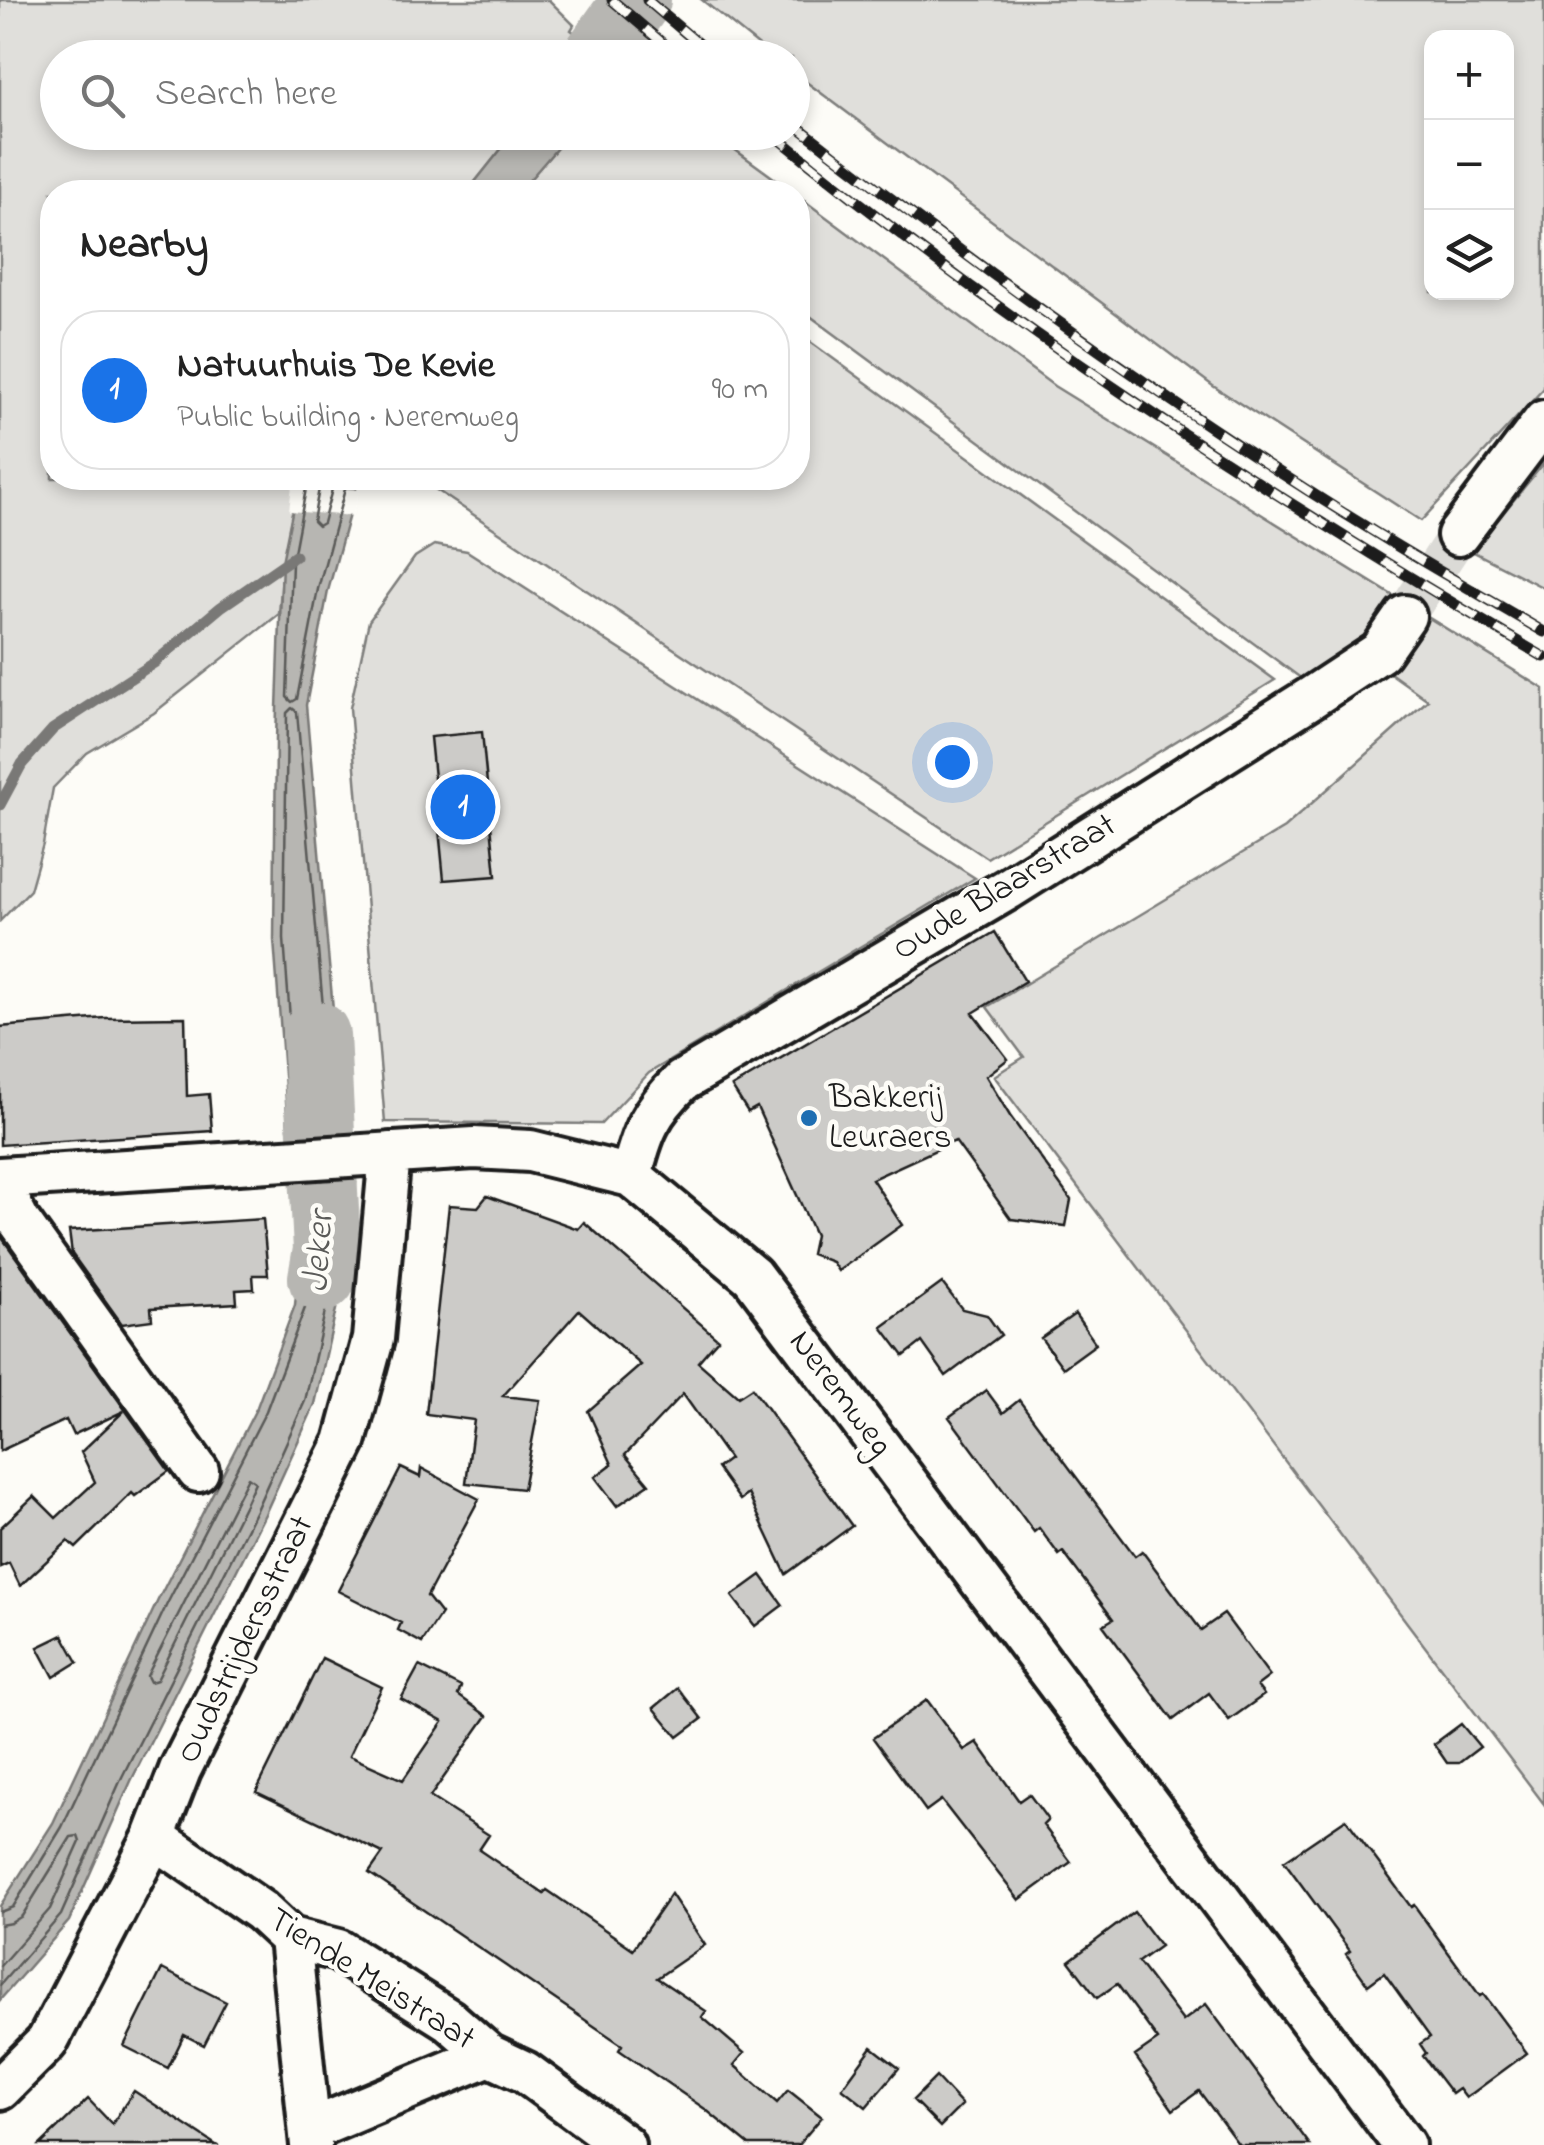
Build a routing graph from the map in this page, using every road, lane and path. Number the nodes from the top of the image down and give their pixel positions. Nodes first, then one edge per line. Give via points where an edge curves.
1 (1544, 421) edge
2 (1458, 535) tunnel mouth
3 (1405, 616) tunnel mouth
4 (373, 1154) junction
5 (631, 1176) junction
6 (0, 1181) edge
7 (198, 1470) dead end
8 (154, 1838) junction
9 (290, 1938) junction
10 (490, 2055) junction
11 (0, 2088) edge
12 (310, 2137) edge
13 (624, 2145) edge
14 (1404, 2145) edge

1 - 2 street
3 - 5 street, Oude Blaarstraat via 1380,652 1312,697 1008,889 682,1081 657,1106
4 - 5 street, Neremweg via 530,1150
4 - 6 street, Neremweg
4 - 8 street, Oudstrijdersstraat via 373,1339 344,1442 180,1770
5 - 14 street, Neremweg via 752,1276
6 - 7 street, Neremweg via 19,1221
8 - 9 street, Tiende Meistraat
8 - 11 street, Oudstrijdersstraat via 47,2042
9 - 10 street, Tiende Meistraat via 338,1950
9 - 12 street
10 - 12 street, Tiende Meistraat
10 - 13 street, Tiende Meistraat

